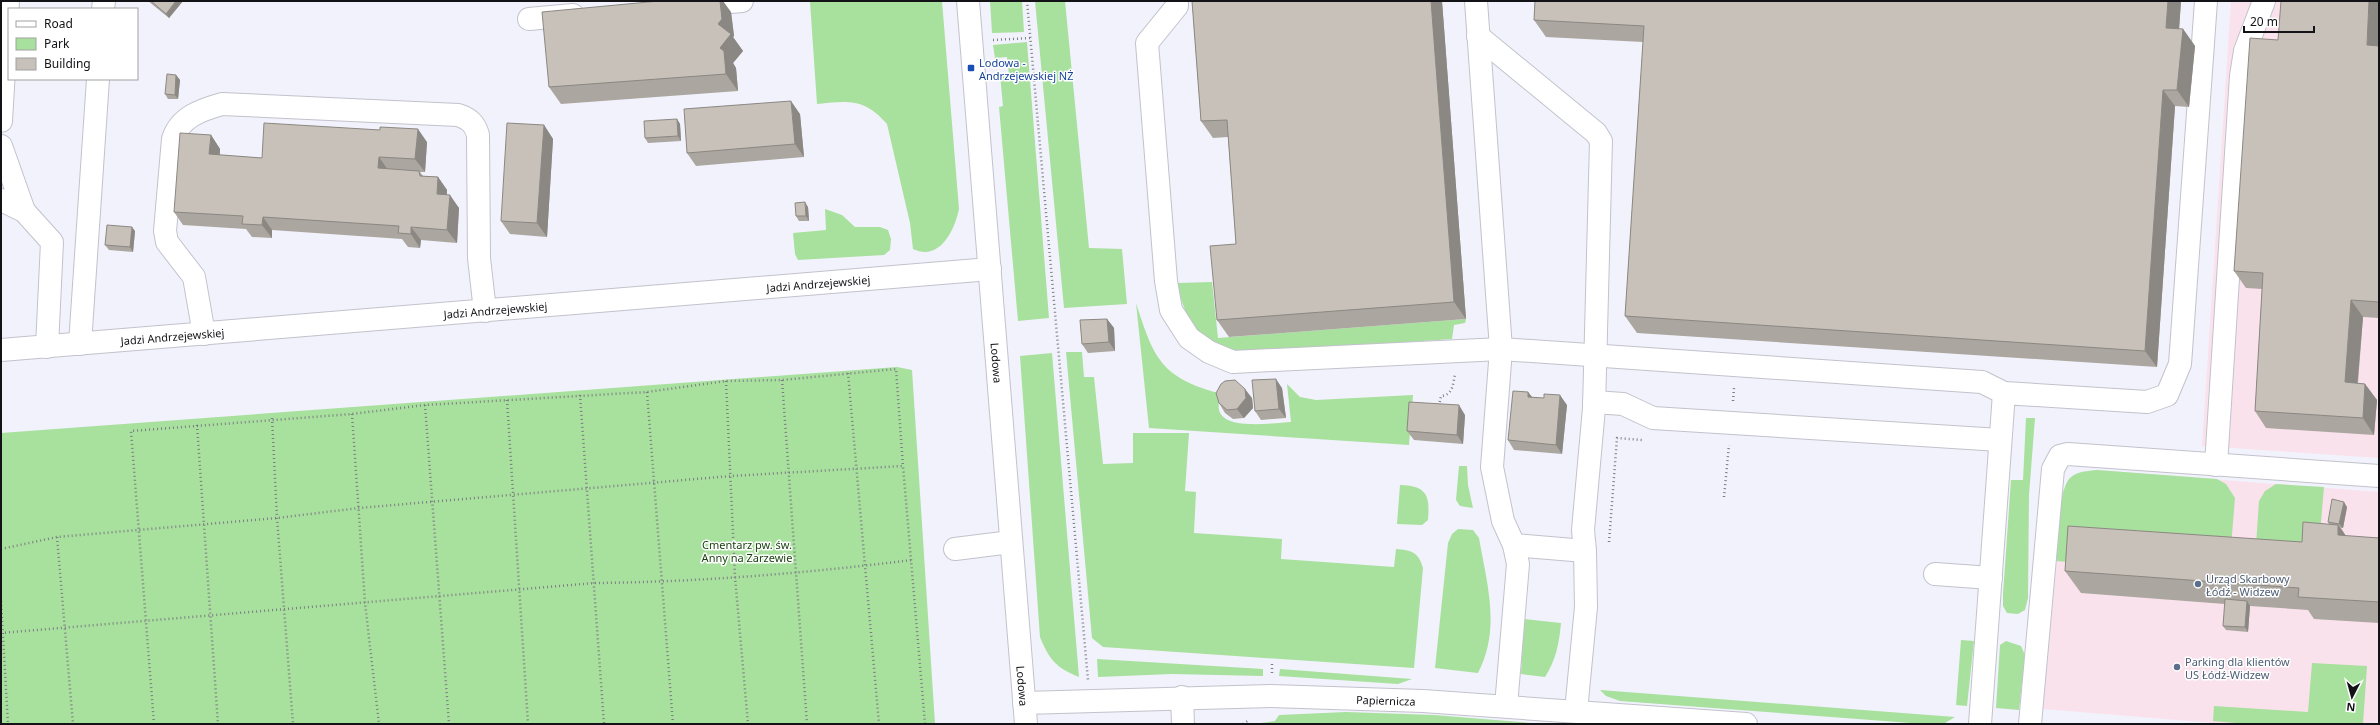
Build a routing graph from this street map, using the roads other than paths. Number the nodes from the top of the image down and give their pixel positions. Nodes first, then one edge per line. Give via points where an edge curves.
1 (8, 1) edge
2 (742, 1) edge
3 (968, 1) edge
4 (1177, 1) edge
5 (1476, 1) edge
6 (2206, 1) edge
7 (2264, 1) edge
8 (679, 6) edge
9 (592, 14) edge
10 (529, 19) dead end
11 (1478, 36) junction
12 (98, 80) edge
13 (1, 121) edge
14 (1, 146) edge
15 (1, 200) edge
16 (24, 211) junction
17 (990, 269) junction
18 (485, 311) junction
19 (204, 334) junction
20 (80, 344) junction
21 (47, 347) junction
22 (1501, 349) junction
23 (1, 350) edge
24 (1596, 356) junction
25 (2004, 393) junction
26 (1594, 402) junction
27 (2000, 440) junction
28 (2216, 465) junction
29 (2379, 476) edge
30 (1012, 542) junction
31 (1514, 545) junction
32 (955, 549) dead end
33 (1585, 551) junction
34 (1935, 574) dead end
35 (1991, 578) junction
36 (1182, 697) junction
37 (1506, 706) junction
38 (1576, 711) junction
39 (1025, 714) edge
40 (1183, 724) edge
41 (1746, 724) edge
42 (1980, 724) edge
43 (2030, 724) edge

1 - 13 street
2 - 8 street
3 - 17 street, Lodowa
4 - 22 street via 1177,6 1147,43 1166,281 1171,310 1189,338 1209,352 1232,362
5 - 11 street
6 - 25 street via 2180,364 2172,386 2167,395 2146,402
7 - 28 street via 2245,51 2241,76
9 - 10 street
11 - 22 street
11 - 24 street via 1596,133 1601,141
12 - 20 street
14 - 16 street
15 - 16 street
16 - 21 street via 52,242
17 - 18 street, Jadzi Andrzejewskiej
17 - 30 street, Lodowa
18 - 19 street, Jadzi Andrzejewskiej
18 - 19 street via 479,258 478,135 475,125 458,115 222,104 204,110 177,128 173,139 165,231 167,242 194,277
19 - 20 street, Jadzi Andrzejewskiej
20 - 21 street, Jadzi Andrzejewskiej
21 - 23 street, Jadzi Andrzejewskiej
22 - 24 street
22 - 31 street via 1492,467 1503,521
24 - 25 street via 1982,382
24 - 26 street
25 - 27 street
26 - 27 street via 1630,406 1653,418
26 - 33 street via 1583,530
27 - 35 street
28 - 29 street
28 - 43 street via 2068,454 2060,456 2055,462
30 - 32 street
30 - 39 street, Lodowa
31 - 33 street
31 - 37 street via 1518,579
33 - 38 street via 1586,607
34 - 35 street
35 - 42 street
36 - 37 street, Papiernicza via 1271,696
36 - 39 street, Papiernicza via 1090,702
36 - 40 street
37 - 38 street, Papiernicza
38 - 41 street, Papiernicza

